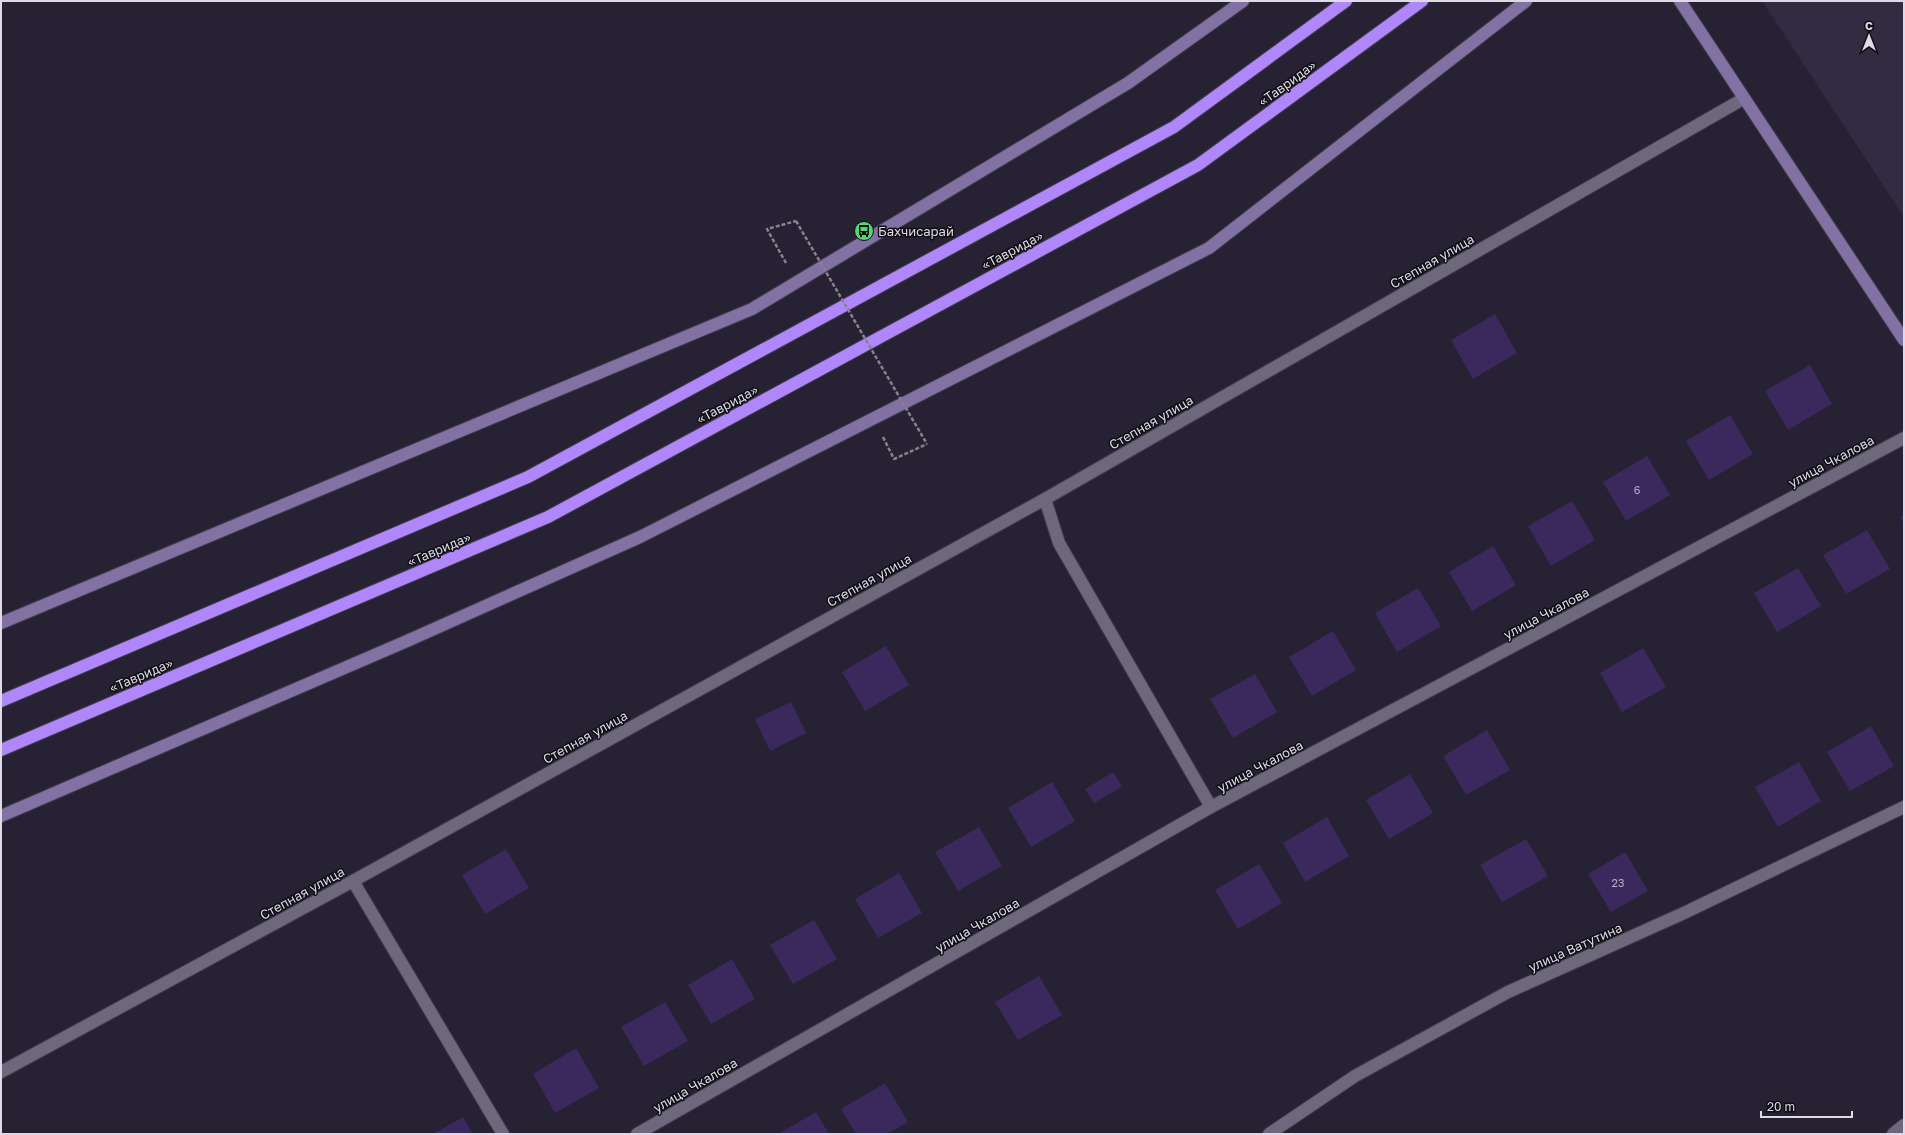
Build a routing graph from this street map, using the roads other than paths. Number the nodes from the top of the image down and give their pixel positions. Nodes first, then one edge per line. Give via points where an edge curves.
1 (1243, 1) edge
2 (1346, 1) edge
3 (1422, 1) edge
4 (1526, 1) edge
5 (1680, 1) edge
6 (1743, 99) junction
7 (1904, 340) edge
8 (1904, 438) edge
9 (1045, 499) junction
10 (1, 623) edge
11 (1, 701) edge
12 (1, 750) edge
13 (1211, 807) junction
14 (1904, 807) edge
15 (1, 816) edge
16 (353, 881) junction
17 (1, 1072) edge
18 (1904, 1125) edge
19 (503, 1134) edge
20 (637, 1134) edge
21 (1269, 1134) edge
22 (1893, 1134) edge

1 - 10 main road via 1128,83 752,309
2 - 11 highway via 1174,127 528,476
3 - 12 highway, «Таврида» via 1198,165 548,517
4 - 15 main road via 1209,248 640,537 408,642
5 - 6 main road
6 - 7 main road
6 - 9 street, Степная улица
8 - 13 street, улица Чкалова
9 - 13 street via 1058,543
9 - 16 street, Степная улица
13 - 20 street, улица Чкалова
14 - 21 street, улица Ватутина via 1684,913 1508,992 1355,1076
16 - 17 street, Степная улица
16 - 19 street
18 - 22 street

